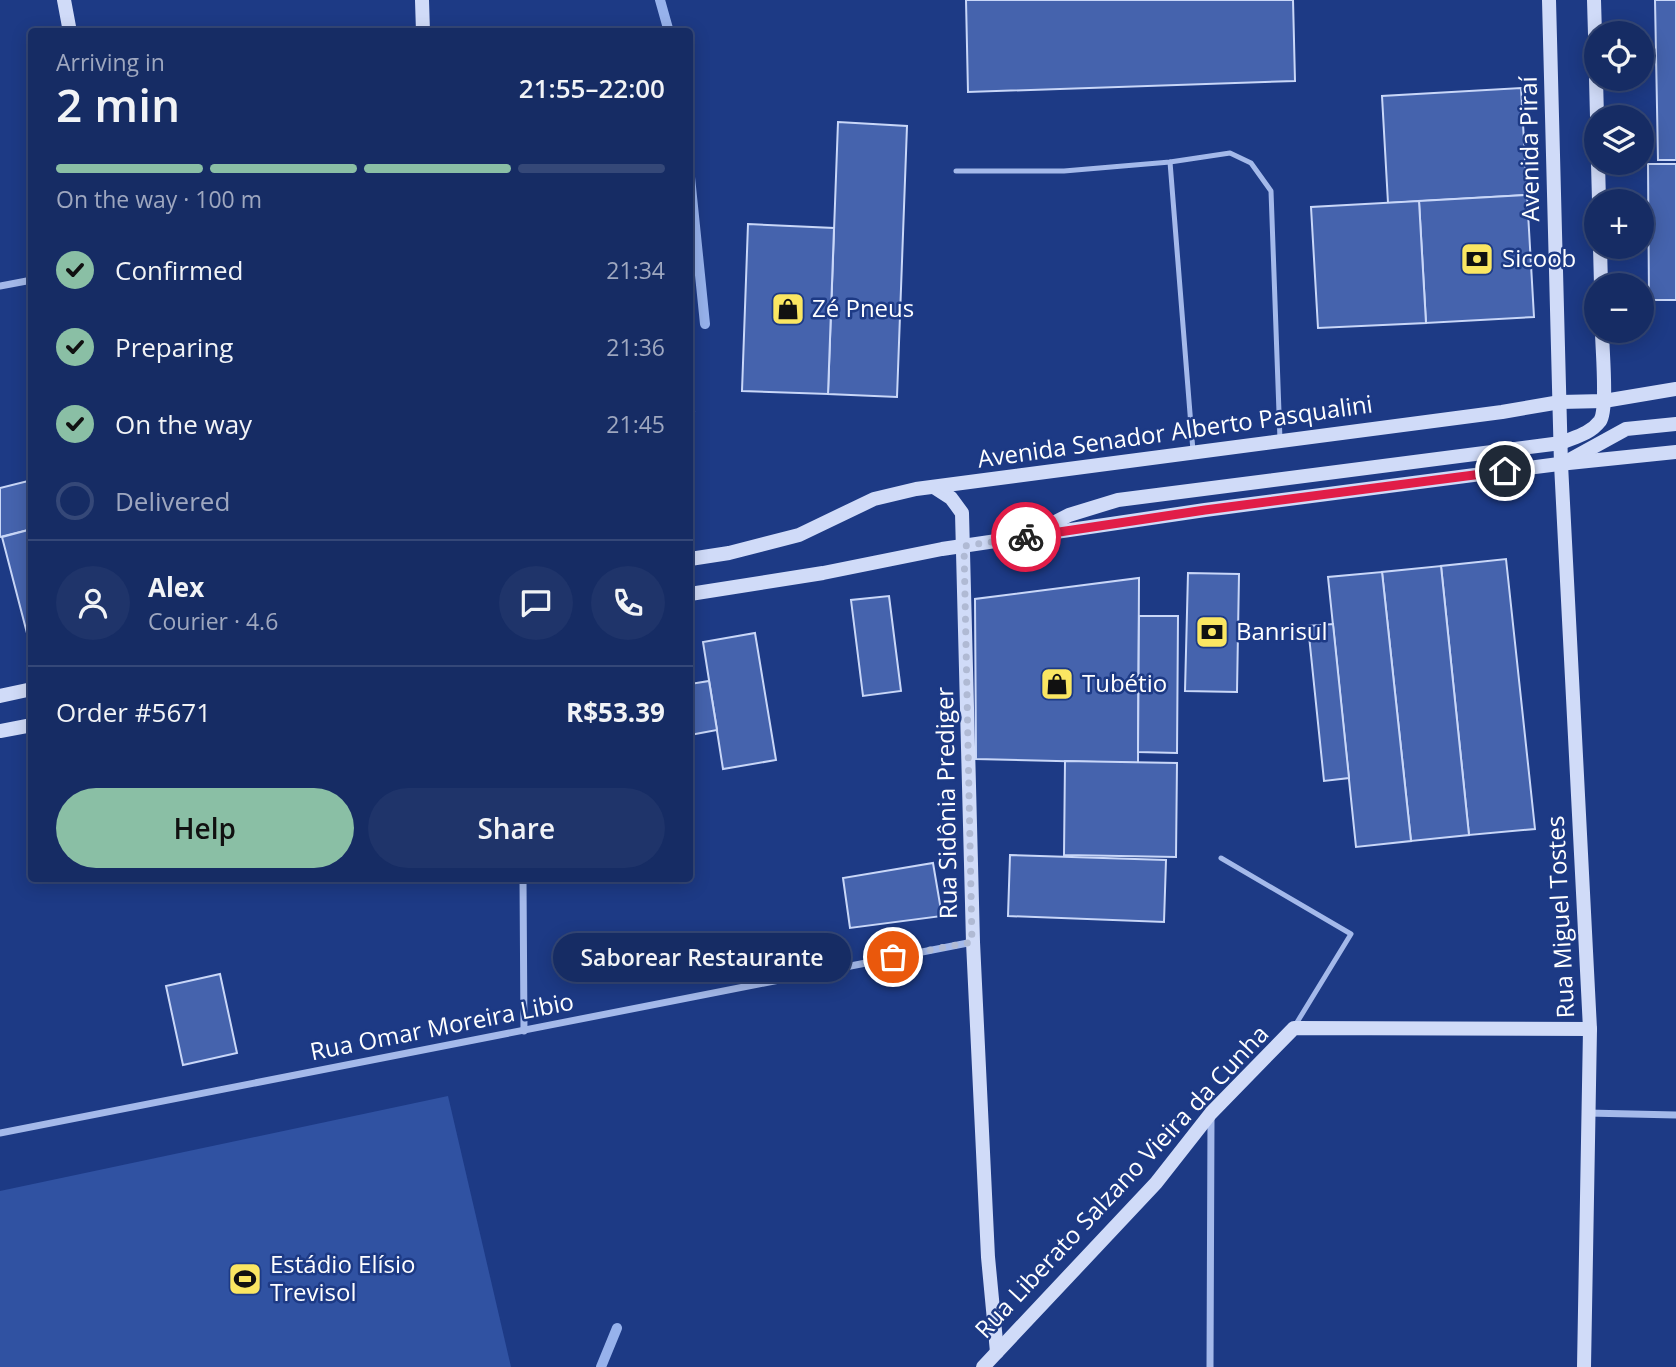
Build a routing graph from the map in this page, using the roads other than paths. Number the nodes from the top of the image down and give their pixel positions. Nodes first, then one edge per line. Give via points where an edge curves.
1 (64, 0) edge
2 (422, 0) edge
3 (1549, 0) edge
4 (1594, 0) edge
5 (1595, 21) edge
6 (69, 28) edge
7 (422, 28) edge
8 (1170, 162) junction
9 (956, 171) dead end
10 (28, 281) edge
11 (0, 286) edge
12 (1602, 343) edge
13 (1676, 389) edge
14 (1604, 401) junction
15 (1560, 402) junction
16 (1676, 424) edge
17 (1280, 440) junction
18 (1561, 443) junction
19 (1676, 452) edge
20 (1194, 453) junction
21 (1561, 464) junction
22 (934, 486) junction
23 (1025, 538) junction
24 (964, 546) junction
25 (693, 558) edge
26 (693, 594) edge
27 (28, 690) edge
28 (0, 696) edge
29 (28, 726) edge
30 (0, 731) edge
31 (1221, 858) dead end
32 (523, 882) edge
33 (972, 942) junction
34 (1294, 1028) junction
35 (1590, 1028) junction
36 (524, 1031) junction
37 (1211, 1113) junction
38 (1587, 1113) junction
39 (1676, 1115) edge
40 (0, 1133) edge
41 (997, 1352) junction
42 (983, 1367) edge
43 (1210, 1367) edge
44 (1584, 1367) edge

1 - 6 street
2 - 7 street
3 - 15 street, Avenida Piraí
4 - 5 street
8 - 9 lane via 1065,171
8 - 17 lane via 1230,153 1251,163 1271,191
8 - 20 lane
10 - 11 street
12 - 14 street
13 - 14 street, Avenida Senador Alberto Pasqualini
14 - 15 street, Avenida Senador Alberto Pasqualini
14 - 18 street via 1601,419 1587,433
15 - 17 street, Avenida Senador Alberto Pasqualini
15 - 18 street, Avenida Piraí
16 - 21 street via 1626,429
17 - 20 street, Avenida Senador Alberto Pasqualini
18 - 21 street, Avenida Piraí
18 - 23 street via 1118,500 1069,515
19 - 21 street
20 - 22 street, Avenida Senador Alberto Pasqualini
21 - 23 street
21 - 35 street, Rua Miguel Tostes
22 - 24 street, Rua Sidônia Prediger via 962,513
22 - 25 street, Avenida Senador Alberto Pasqualini via 874,499 799,535
23 - 24 street
24 - 26 street
24 - 33 street, Rua Sidônia Prediger
27 - 28 street
29 - 30 street
31 - 34 lane via 1351,934
32 - 36 street
33 - 36 street, Rua Omar Moreira Libio
33 - 41 street, Rua Sidônia Prediger
34 - 35 street, Rua Liberato Salzano Vieira da Cunha
34 - 37 street, Rua Liberato Salzano Vieira da Cunha
35 - 38 street, Rua Miguel Tostes
36 - 40 street, Rua Omar Moreira Libio
37 - 41 street, Rua Liberato Salzano Vieira da Cunha via 1156,1183
37 - 43 street
38 - 39 street
38 - 44 street, Rua Miguel Tostes
41 - 42 street, Rua Liberato Salzano Vieira da Cunha

